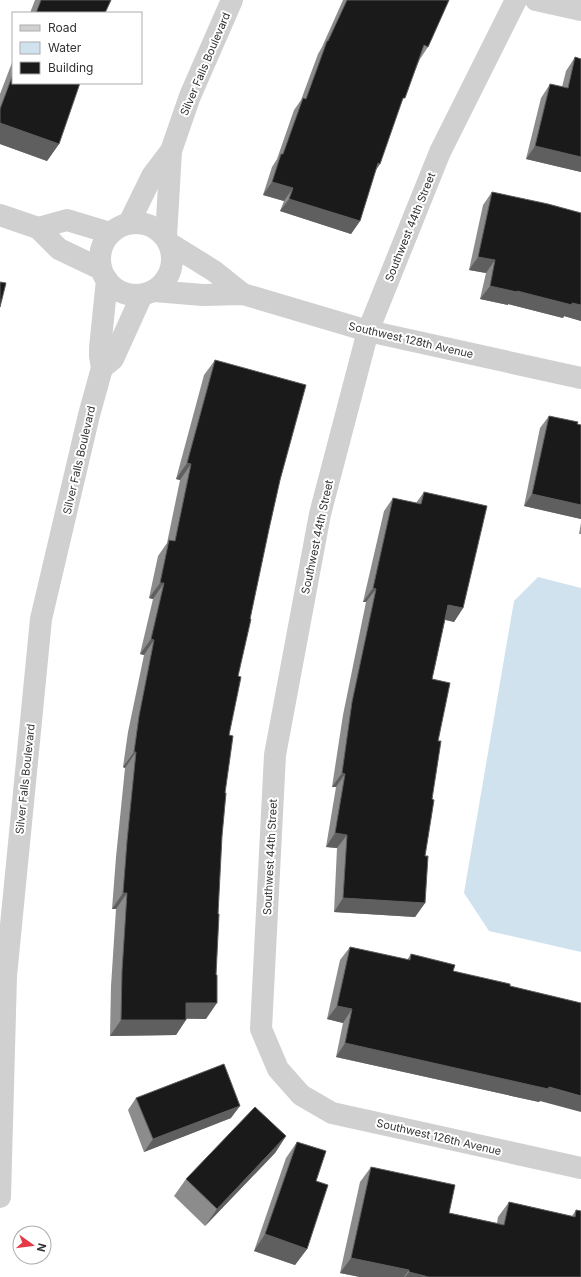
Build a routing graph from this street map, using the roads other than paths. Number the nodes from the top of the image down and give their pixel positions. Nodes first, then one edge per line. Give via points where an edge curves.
1 (232, 0) edge
2 (516, 0) edge
3 (536, 0) edge
4 (581, 10) edge
5 (171, 151) junction
6 (0, 216) edge
7 (38, 228) junction
8 (120, 228) junction
9 (168, 240) junction
10 (104, 275) junction
11 (148, 293) junction
12 (243, 294) junction
13 (368, 332) junction
14 (102, 368) junction
15 (581, 378) edge
16 (301, 1095) joint
17 (581, 1168) edge
18 (0, 1197) edge

1 - 5 street, Silver Falls Boulevard via 190,96
2 - 13 street, Southwest 44th Street via 440,152
3 - 4 street
5 - 8 street, Silver Falls Boulevard via 152,176
5 - 9 street, Silver Falls Boulevard
6 - 7 street
7 - 8 street via 67,220
7 - 10 street via 59,249
8 - 9 street via 139,222 159,230
8 - 10 street via 105,241 101,250
9 - 11 street via 173,253 169,275 163,284
9 - 12 street, Southwest 128th Avenue
10 - 11 street via 114,288 122,293
10 - 14 street, Silver Falls Boulevard via 100,348
11 - 12 street, Southwest 128th Avenue
11 - 14 street, Silver Falls Boulevard via 113,359
12 - 13 street, Southwest 128th Avenue
13 - 15 street, Southwest 128th Avenue
13 - 16 street, Southwest 44th Street via 320,514 275,755 262,1029 278,1069
14 - 18 street, Silver Falls Boulevard via 41,619 6,976
16 - 17 street, Southwest 126th Avenue via 332,1113

